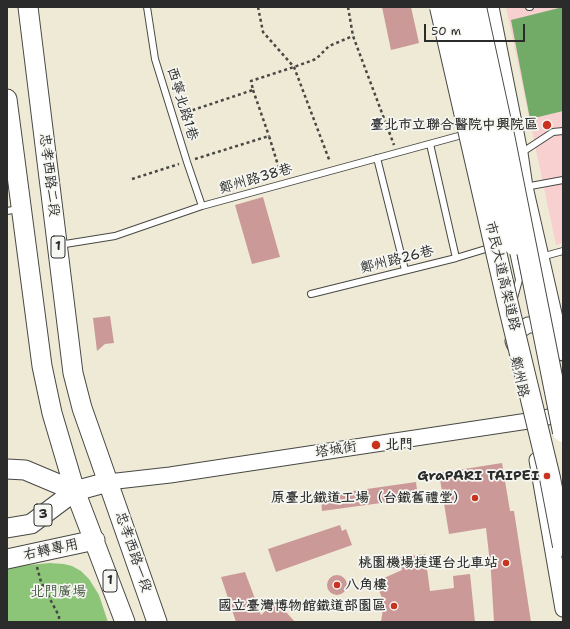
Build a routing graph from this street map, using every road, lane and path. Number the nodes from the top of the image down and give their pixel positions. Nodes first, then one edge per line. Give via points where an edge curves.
1 (28, 7) edge
2 (147, 7) edge
3 (258, 7) edge
4 (348, 7) edge
5 (432, 7) edge
6 (440, 7) edge
7 (458, 7) edge
8 (476, 7) edge
9 (491, 7) edge
10 (353, 36) junction
11 (294, 67) junction
12 (507, 85) junction
13 (253, 90) junction
14 (7, 99) edge
15 (453, 105) junction
16 (173, 117) junction
17 (563, 131) edge
18 (462, 135) junction
19 (269, 136) junction
20 (430, 144) junction
21 (397, 153) junction
22 (520, 153) junction
23 (377, 158) junction
24 (187, 162) junction
25 (333, 170) junction
26 (132, 180) dead end
27 (563, 180) edge
28 (284, 183) junction
29 (525, 187) junction
30 (202, 206) junction
31 (14, 210) edge
32 (507, 222) junction
33 (511, 243) dead end
34 (58, 246) junction
35 (489, 248) junction
36 (563, 251) edge
37 (541, 257) junction
38 (456, 258) junction
39 (405, 270) junction
40 (519, 280) junction
41 (524, 285) dead end
42 (530, 290) dead end
43 (311, 294) dead end
44 (552, 311) junction
45 (507, 325) junction
46 (560, 337) junction
47 (563, 353) edge
48 (515, 357) junction
49 (552, 374) junction
50 (529, 392) junction
51 (563, 414) edge
52 (528, 421) junction
53 (563, 432) edge
54 (16, 470) edge
55 (7, 476) edge
56 (108, 482) junction
57 (75, 491) junction
58 (7, 528) edge
59 (94, 540) junction
60 (563, 546) edge
61 (7, 559) edge
62 (36, 564) dead end
63 (563, 609) edge
64 (59, 622) edge
65 (125, 622) edge
66 (157, 622) edge

1 - 34 main road, 忠孝西路二段 / 1
2 - 16 lane, 西寧北路1巷 via 155,59
3 - 11 path via 263,32
4 - 10 path
5 - 15 street, 鄭州路
6 - 50 highway, 市民大道高架道路, bridge
7 - 32 highway, bridge
8 - 49 highway, 市民大道高架道路, bridge
9 - 12 street
10 - 11 path via 329,46 316,59
10 - 21 path
11 - 13 path via 251,81
11 - 25 path
12 - 15 street via 499,94 485,100 470,105
12 - 22 street
13 - 16 path
13 - 19 path
14 - 31 main road, 1
15 - 18 street, 鄭州路
16 - 24 lane, 西寧北路1巷
17 - 22 lane via 553,132
18 - 20 lane, 鄭州路38巷
18 - 35 street, 鄭州路
19 - 24 path
19 - 28 path
20 - 21 lane, 鄭州路38巷
20 - 38 lane
21 - 23 lane, 鄭州路38巷
22 - 29 street
23 - 25 lane, 鄭州路38巷
23 - 39 lane
24 - 26 path
24 - 30 lane, 西寧北路1巷
25 - 28 lane, 鄭州路38巷
27 - 29 lane
28 - 30 lane, 鄭州路38巷
29 - 37 street
30 - 34 lane, 鄭州路38巷 via 115,236
31 - 57 main road, 1 via 52,414
32 - 49 highway, bridge
32 - 50 highway, bridge
33 - 40 lane
34 - 56 main road, 忠孝西路二段 / 1 via 74,373 82,408
35 - 38 lane, 鄭州路26巷
35 - 45 street, 鄭州路
36 - 37 lane
37 - 44 street
38 - 39 lane, 鄭州路26巷
39 - 43 lane, 鄭州路26巷
40 - 41 lane
40 - 45 lane
42 - 44 lane
44 - 46 street
45 - 48 street, 鄭州路
46 - 47 street
46 - 48 street via 541,325 528,325 519,331 513,341
48 - 52 street, 鄭州路
49 - 53 highway, 市民大道高架道路, bridge
50 - 60 highway, 市民大道高架道路, bridge
51 - 52 street, 塔城街
52 - 56 street, 塔城街
52 - 63 street, 鄭州路
54 - 55 main road, 3
54 - 57 main road, 3
56 - 57 main road, 3
56 - 66 main road, 忠孝西路一段 / 1
57 - 58 main road, 3 via 31,524
57 - 59 main road, 1
59 - 61 main road, 右轉專用
59 - 65 main road, 1
62 - 64 path via 40,582 59,616

